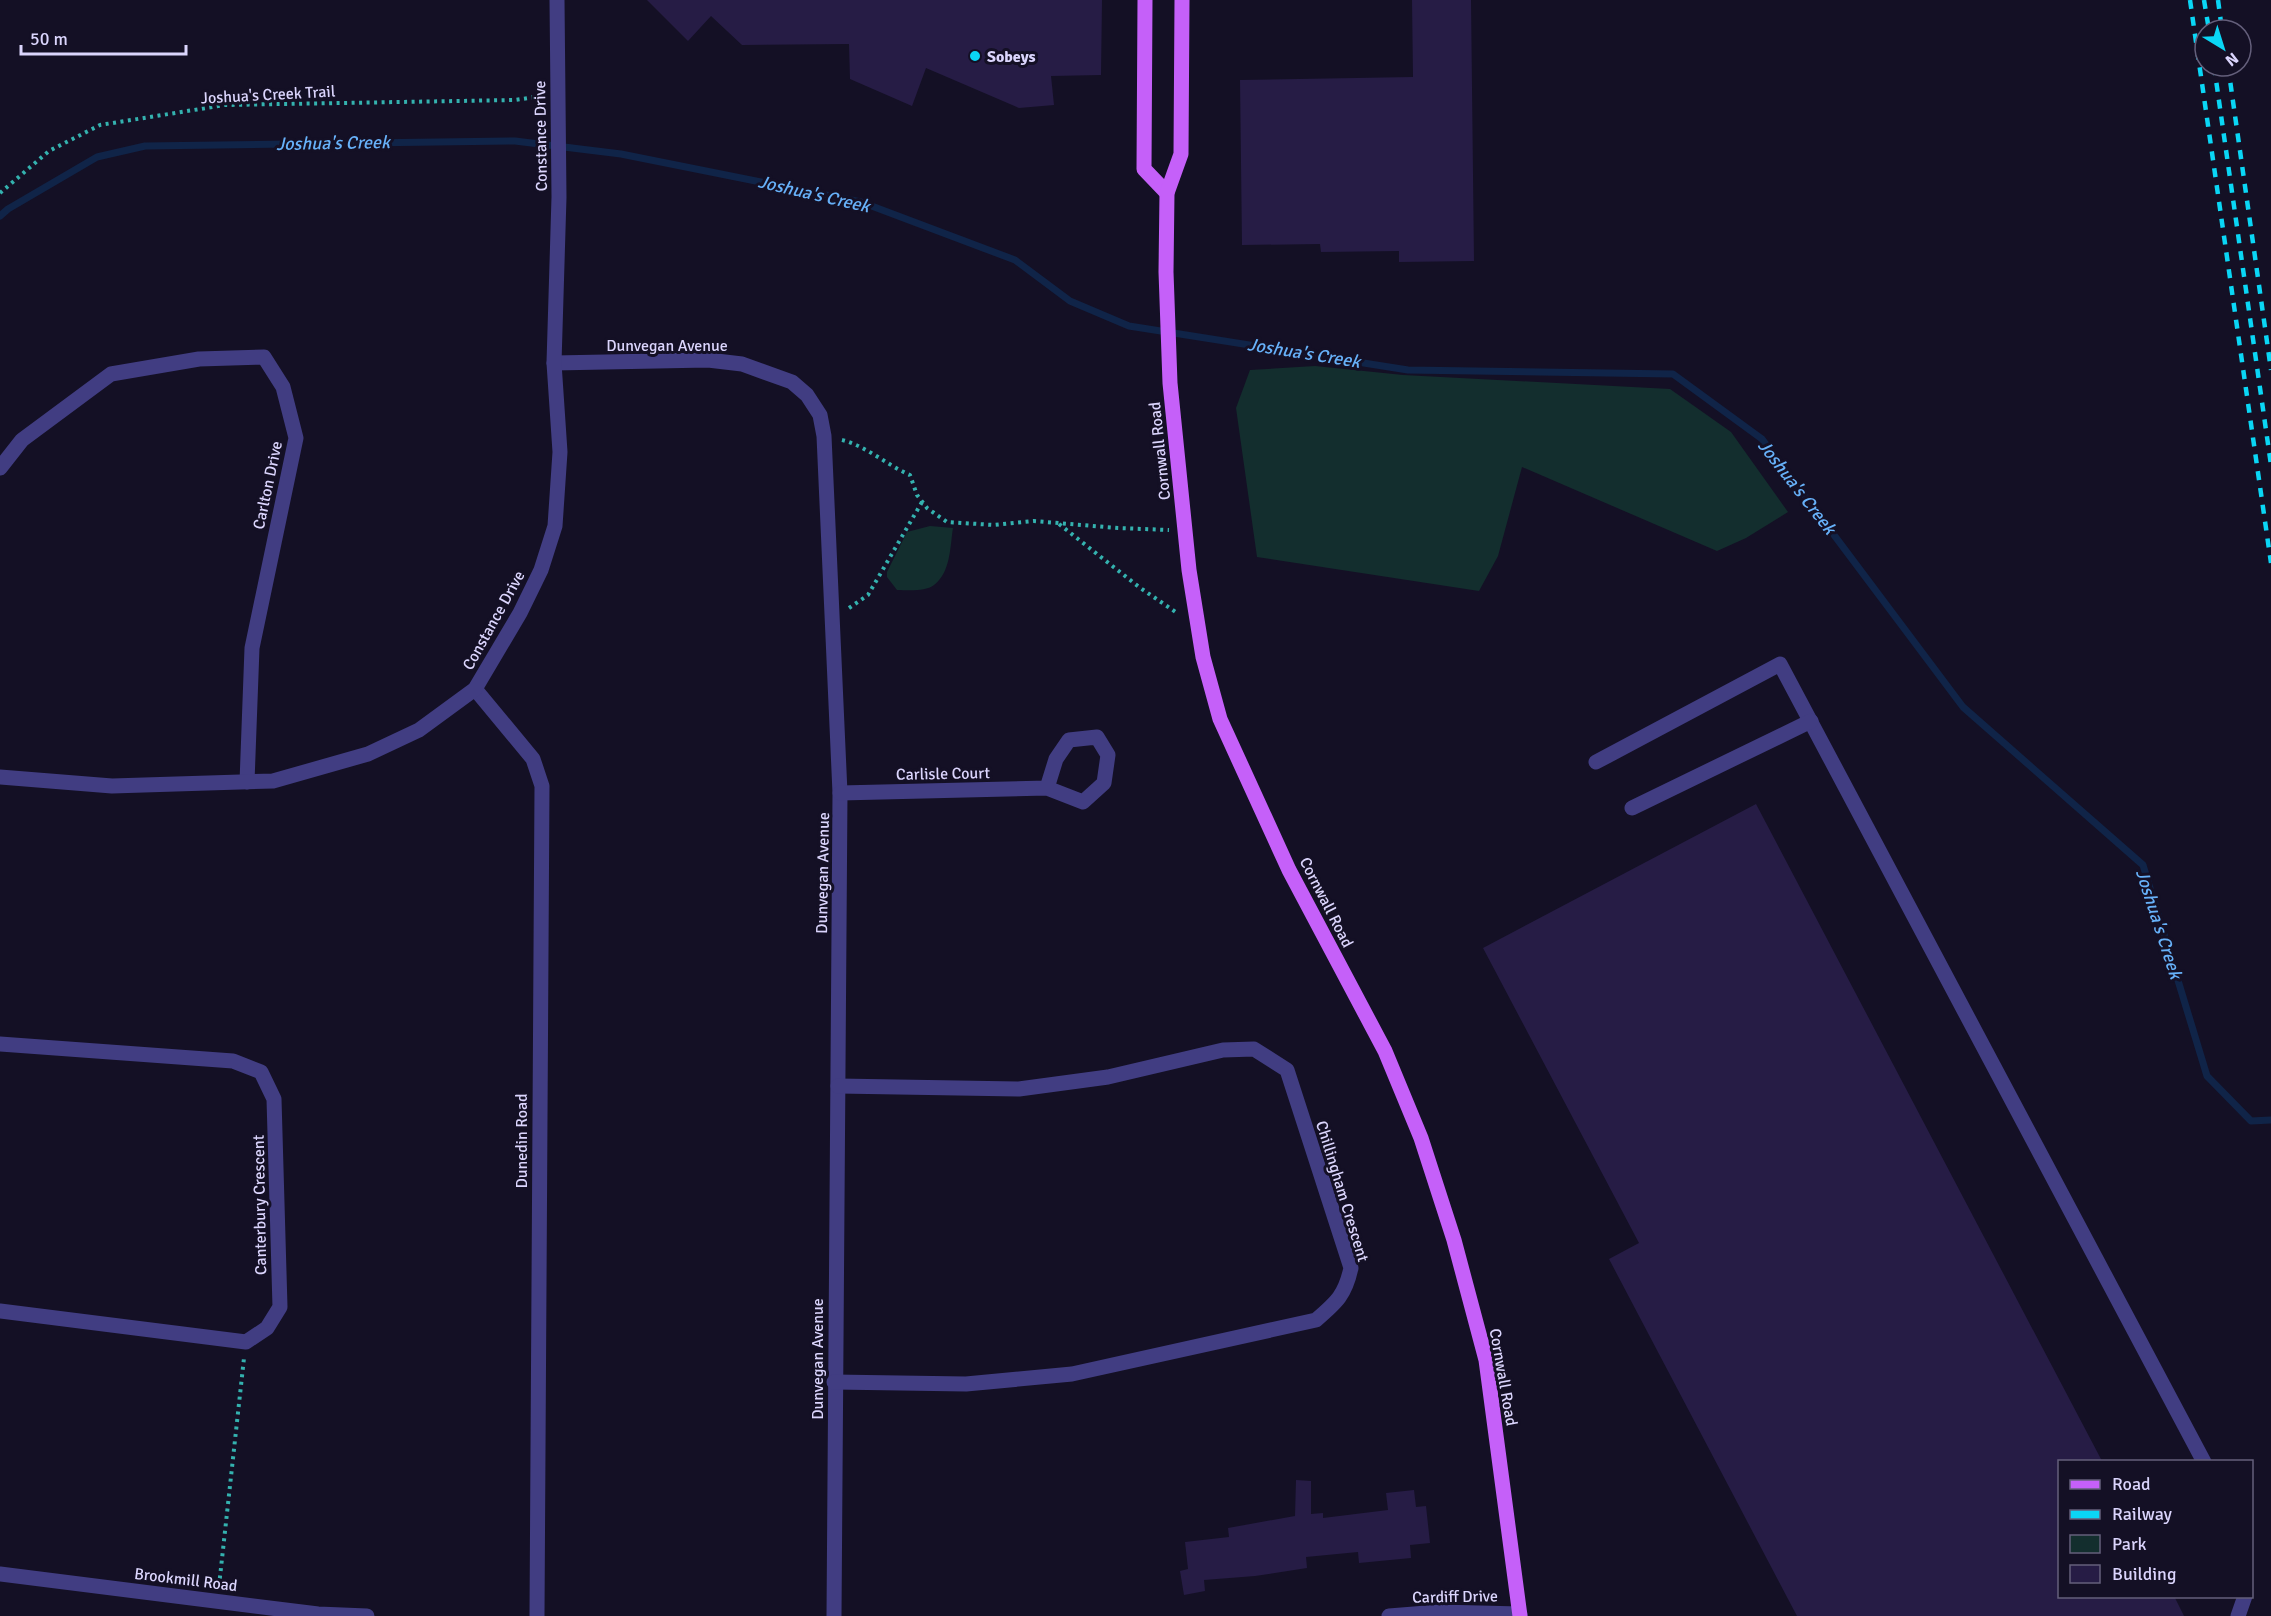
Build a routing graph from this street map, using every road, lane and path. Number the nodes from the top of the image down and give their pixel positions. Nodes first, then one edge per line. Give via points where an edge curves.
1 (557, 0) edge
2 (1145, 0) edge
3 (1182, 0) edge
4 (558, 89) junction
5 (0, 193) edge
6 (1167, 193) junction
7 (554, 363) junction
8 (824, 436) junction
9 (0, 468) edge
10 (922, 502) junction
11 (1058, 523) junction
12 (1185, 530) junction
13 (833, 618) junction
14 (1198, 626) junction
15 (475, 689) junction
16 (1811, 721) junction
17 (1596, 762) dead end
18 (0, 777) edge
19 (247, 782) junction
20 (1047, 788) junction
21 (840, 793) junction
22 (1632, 808) dead end
23 (0, 1044) edge
24 (838, 1086) junction
25 (0, 1311) edge
26 (246, 1342) junction
27 (834, 1382) junction
28 (2203, 1460) edge
29 (0, 1574) edge
30 (2245, 1598) edge
31 (218, 1602) junction
32 (1520, 1615) edge
33 (367, 1616) edge
34 (537, 1616) edge
35 (834, 1616) edge
36 (1389, 1616) edge
37 (2238, 1616) edge

1 - 4 street, Constance Drive
2 - 6 main road via 1144,169
3 - 6 main road, Cornwall Road via 1181,154
4 - 5 path, Joshua's Creek Trail via 539,98 515,100 225,105 100,125 49,151
4 - 7 street, Constance Drive
6 - 12 main road, Cornwall Road via 1170,382
7 - 8 street, Dunvegan Avenue via 708,360 742,364 792,382 807,395 820,415
7 - 15 street, Constance Drive via 560,452 555,526 541,570 520,613
8 - 10 path via 853,443 910,475
8 - 13 street, Dunvegan Avenue
9 - 19 street, Carlton Drive via 22,440 111,374 199,359 264,357 283,387 296,438 252,648
10 - 11 path via 947,522
10 - 13 path via 868,595
11 - 12 path
11 - 14 path via 1139,587
12 - 14 main road, Cornwall Road
13 - 21 street, Dunvegan Avenue
14 - 32 main road, Cornwall Road via 1220,719 1289,870 1385,1052 1421,1138 1454,1240 1486,1360
15 - 19 street, Constance Drive via 419,730 368,754 273,781
15 - 34 street, Dunedin Road via 533,759 542,786
16 - 17 street via 1780,664
16 - 22 street
16 - 28 street
18 - 19 street, Constance Drive via 112,786
20 - 20 street, Carlisle Court via 1083,802 1104,783 1107,755 1097,737 1069,740 1056,759
20 - 21 street, Carlisle Court
21 - 24 street, Dunvegan Avenue
23 - 26 street, Canterbury Crescent via 233,1061 261,1072 274,1100 280,1307 267,1328
24 - 27 street, Dunvegan Avenue
24 - 27 street, Chillingham Crescent via 1019,1089 1108,1077 1223,1050 1254,1049 1287,1070 1351,1268 1341,1297 1316,1320 1142,1359 1072,1374 966,1384
25 - 26 street
26 - 31 path
27 - 35 street, Dunvegan Avenue
29 - 31 street, Brookmill Road
30 - 37 street
31 - 33 street, Brookmill Road
32 - 36 street, Cardiff Drive via 1440,1612

